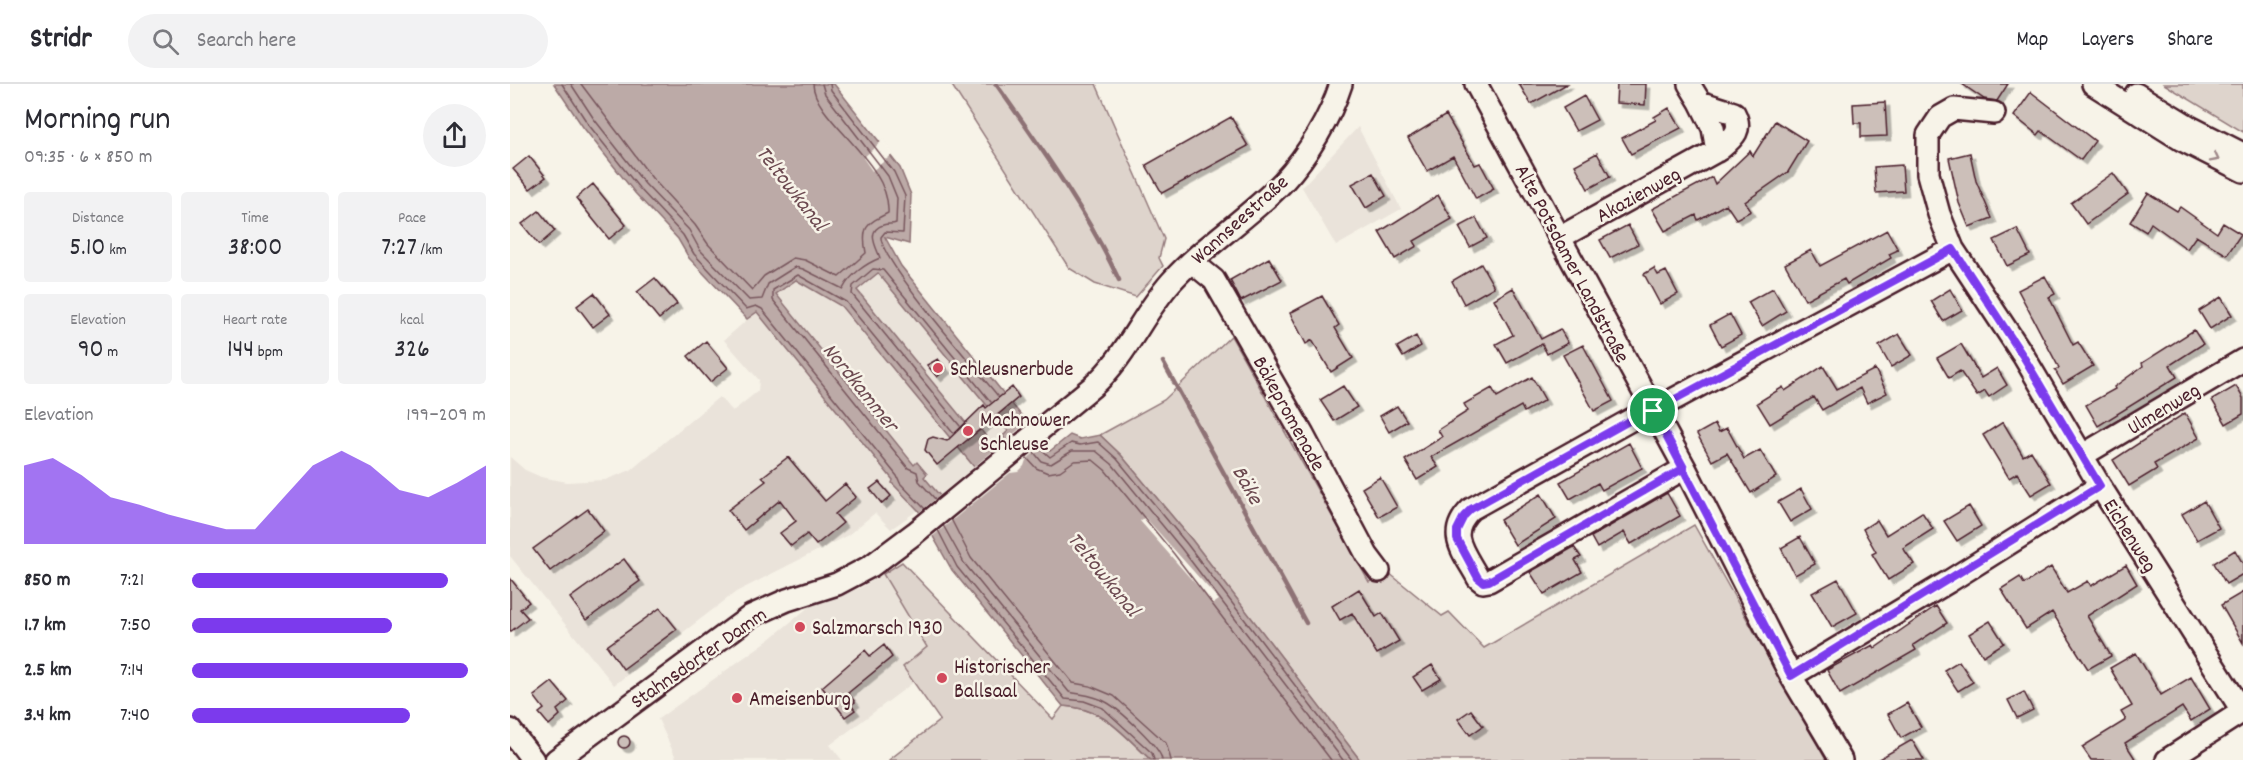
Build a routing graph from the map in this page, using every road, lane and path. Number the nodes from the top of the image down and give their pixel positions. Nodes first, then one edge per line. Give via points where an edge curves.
1 (1341, 84) edge
2 (1476, 84) edge
3 (1689, 84) edge
4 (2094, 84) edge
5 (2121, 84) edge
6 (1994, 113) dead end
7 (2243, 154) edge
8 (2243, 171) edge
9 (1559, 238) junction
10 (1953, 249) junction
11 (1192, 262) junction
12 (1146, 317) joint
13 (2243, 360) edge
14 (1653, 411) junction
15 (2083, 455) junction
16 (1684, 468) junction
17 (2100, 486) junction
18 (1379, 571) dead end
19 (1791, 676) junction
20 (2243, 711) edge
21 (510, 730) edge
22 (533, 760) edge
23 (556, 760) edge
24 (1840, 760) edge
25 (2168, 760) edge

1 - 11 street, Wannseestraße via 1321,129 1284,182
2 - 9 street, Alte Potsdamer Landstraße
3 - 9 street, Akazienweg via 1700,102 1734,113 1738,132 1717,151
4 -> 8 street via 2182,140
5 - 7 street
6 - 10 street, Eichenweg via 1954,109 1940,117 1928,135 1928,174
9 - 14 street, Alte Potsdamer Landstraße
10 - 14 street
10 - 15 street, Eichenweg
11 - 12 street, Wannseestraße via 1159,296
11 - 18 street, Bäkepromenade via 1214,279
12 - 23 street, Stahnsdorfer Damm via 1115,365 915,533 854,576 751,616
13 - 15 street, Ulmenweg
14 - 16 street, Alte Potsdamer Landstraße
14 - 16 street via 1471,509 1457,530 1457,539 1478,578 1489,581
15 - 17 street, Eichenweg
16 - 19 street, Alte Potsdamer Landstraße
17 - 19 street
17 - 20 street, Eichenweg
19 - 24 street, Alte Potsdamer Landstraße
20 - 25 street
21 - 22 street

